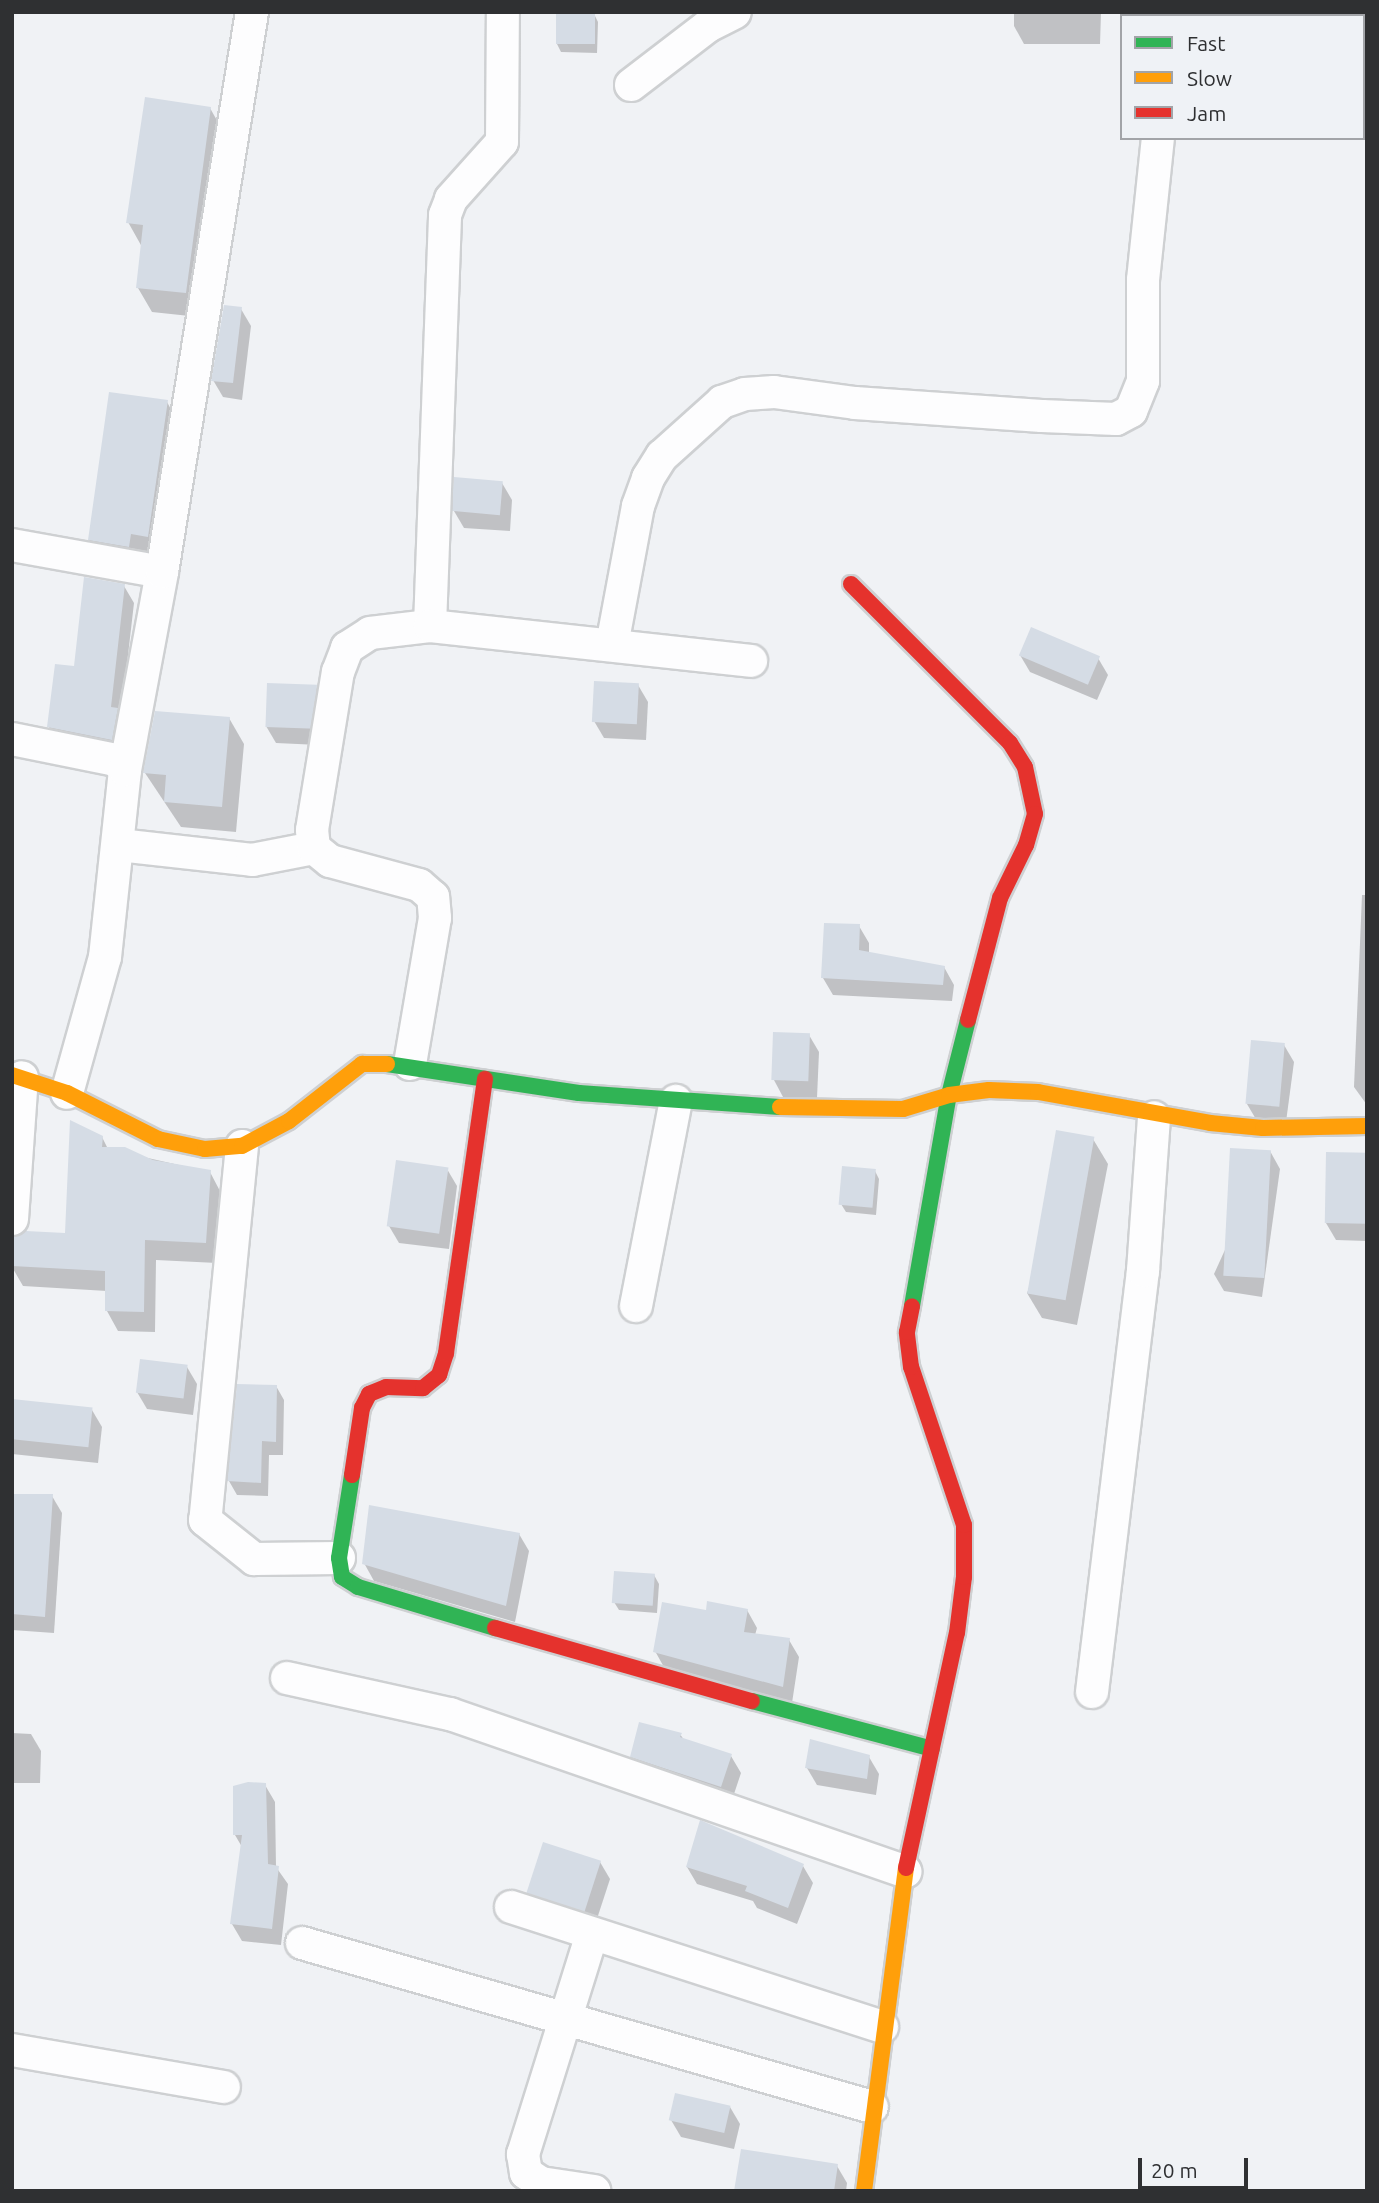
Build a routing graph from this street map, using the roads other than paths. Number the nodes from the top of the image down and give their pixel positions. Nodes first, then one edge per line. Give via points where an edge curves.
1 (252, 12) edge
2 (503, 12) edge
3 (735, 12) edge
4 (631, 85) dead end
5 (1158, 140) edge
6 (12, 545) edge
7 (162, 572) junction
8 (851, 584) dead end
9 (430, 626) junction
10 (612, 646) junction
11 (751, 661) dead end
12 (12, 740) edge
13 (125, 770) junction
14 (119, 845) junction
15 (314, 848) junction
16 (410, 1064) junction
17 (17, 1076) edge
18 (485, 1079) junction
19 (66, 1093) junction
20 (949, 1095) junction
21 (676, 1101) junction
22 (1154, 1117) junction
23 (1367, 1126) edge
24 (242, 1146) junction
25 (12, 1219) edge
26 (636, 1306) dead end
27 (339, 1558) junction
28 (287, 1678) dead end
29 (1092, 1692) dead end
30 (932, 1749) junction
31 (905, 1872) junction
32 (511, 1907) dead end
33 (592, 1934) junction
34 (302, 1943) dead end
35 (563, 2018) junction
36 (882, 2027) junction
37 (12, 2050) edge
38 (224, 2087) dead end
39 (872, 2107) junction
40 (594, 2191) edge
41 (864, 2191) edge

1 - 7 street
2 - 9 street via 502,142 451,199 445,215
3 - 4 street via 708,26
5 - 10 street via 1143,280 1143,381 1132,411 1115,419 1042,416 855,403 774,392 722,402 662,456 648,478 638,506
6 - 7 street
7 - 13 street
8 - 20 street via 1010,743 1025,767 1035,814 1026,845 1000,898
9 - 10 street
9 - 15 street via 370,633 347,648 338,672 312,830
10 - 11 street
12 - 13 street via 116,760
13 - 14 street
14 - 15 street via 252,860
14 - 19 street via 105,957
15 - 16 street via 330,861 419,885 433,897 435,918
16 - 18 street
16 - 24 street via 362,1065 289,1121
17 - 19 street
17 - 25 street
18 - 21 street
18 - 27 street via 443,1364 439,1375 423,1388 386,1387 369,1394 362,1409
19 - 24 street via 158,1139 205,1149
20 - 21 street via 903,1109 847,1111
20 - 22 street via 989,1090 1038,1092
20 - 30 street via 907,1332 911,1367 964,1525 957,1633
21 - 26 street
22 - 23 street via 1263,1128
22 - 29 street via 1143,1271
24 - 27 street via 205,1520 254,1559
27 - 30 street via 342,1577 358,1587 640,1671
28 - 31 street via 450,1714
30 - 31 street
31 - 36 street
32 - 33 street
33 - 35 street
33 - 36 street
34 - 35 street
35 - 39 street
35 - 40 street via 523,2154 526,2173 541,2183
36 - 39 street
37 - 38 street
39 - 41 street

